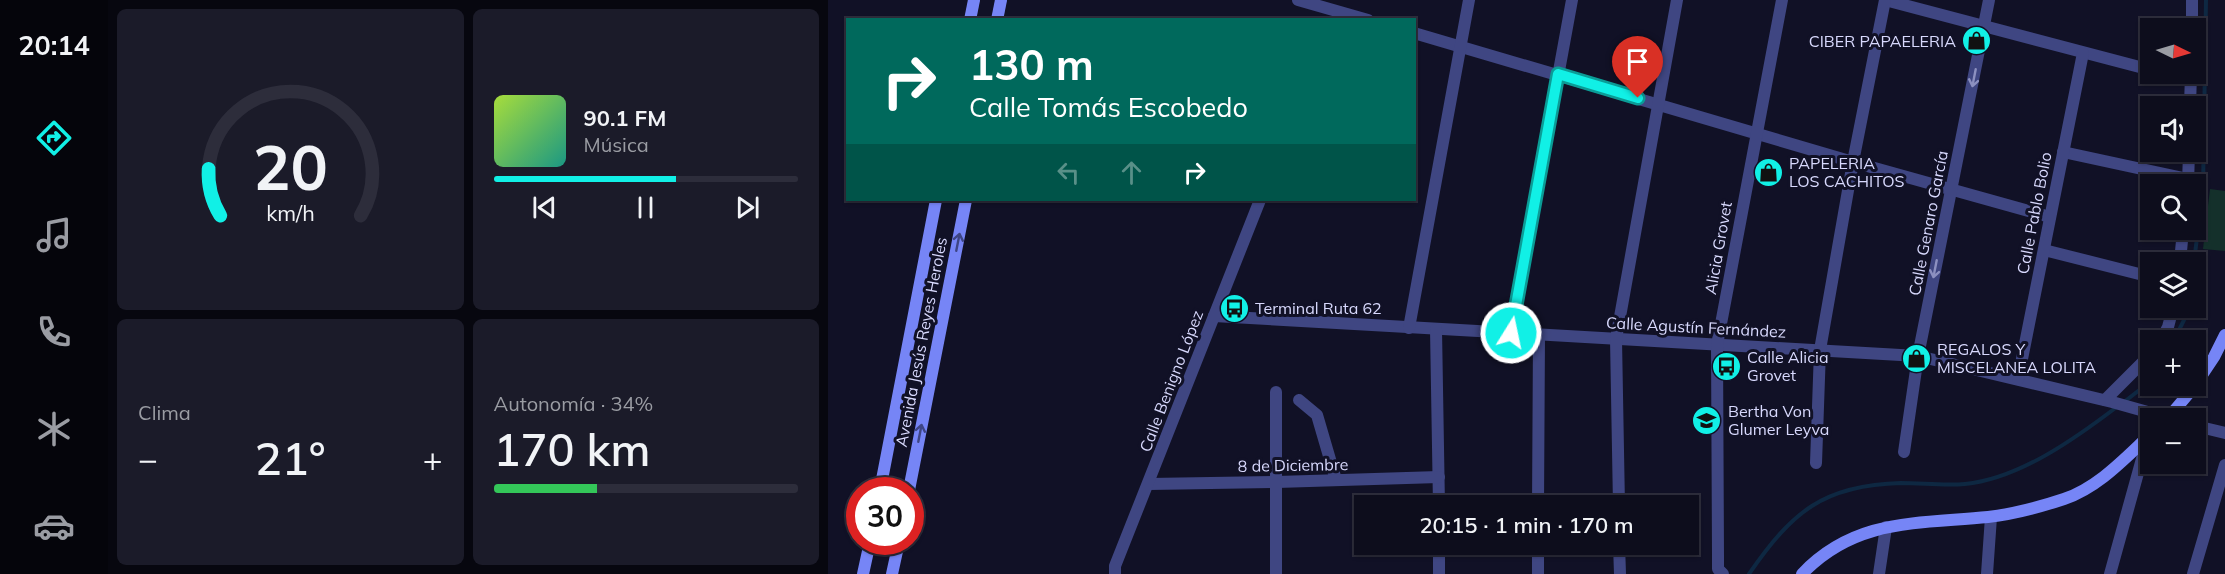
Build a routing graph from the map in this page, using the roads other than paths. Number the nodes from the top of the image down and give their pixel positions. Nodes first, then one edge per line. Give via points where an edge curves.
1 (974, 0) edge
2 (1001, 0) edge
3 (1298, 0) edge
4 (1468, 0) edge
5 (1572, 0) edge
6 (1677, 0) edge
7 (1782, 0) edge
8 (1885, 0) edge
9 (1989, 0) edge
10 (2192, 0) edge
11 (1334, 10) edge
12 (970, 18) edge
13 (998, 18) edge
14 (1361, 18) edge
15 (2192, 18) edge
16 (1984, 27) junction
17 (1416, 34) edge
18 (1460, 46) junction
19 (2083, 53) junction
20 (2140, 67) edge
21 (1558, 74) junction
22 (1659, 104) junction
23 (1756, 133) junction
24 (2063, 152) junction
25 (1853, 162) junction
26 (2155, 174) edge
27 (1951, 190) junction
28 (936, 201) edge
29 (966, 201) edge
30 (1260, 201) edge
31 (2050, 217) junction
32 (2043, 250) junction
33 (2140, 274) edge
34 (1214, 316) junction
35 (1409, 328) junction
36 (1436, 329) junction
37 (1511, 333) junction
38 (1539, 335) junction
39 (2225, 335) edge
40 (1617, 339) junction
41 (1717, 345) junction
42 (1820, 351) junction
43 (1918, 356) junction
44 (2140, 366) edge
45 (2206, 369) edge
46 (2018, 379) junction
47 (1276, 392) dead end
48 (2185, 396) edge
49 (1299, 400) dead end
50 (2108, 401) junction
51 (2173, 408) edge
52 (2140, 410) edge
53 (2206, 428) edge
54 (2225, 433) edge
55 (2140, 444) edge
56 (1904, 452) dead end
57 (1816, 463) dead end
58 (2225, 465) edge
59 (2140, 467) edge
60 (883, 477) edge
61 (912, 477) edge
62 (1439, 477) junction
63 (1336, 480) junction
64 (1277, 482) junction
65 (1149, 484) junction
66 (1439, 495) edge
67 (1538, 495) edge
68 (1619, 495) edge
69 (1991, 517) junction
70 (1886, 527) junction
71 (867, 555) edge
72 (896, 555) edge
73 (1439, 555) edge
74 (1538, 555) edge
75 (1619, 555) edge
76 (863, 574) edge
77 (892, 574) edge
78 (1115, 574) edge
79 (1276, 574) edge
80 (1439, 574) edge
81 (1538, 574) edge
82 (1620, 574) edge
83 (1723, 574) edge
84 (1802, 574) edge
85 (1879, 574) edge
86 (1987, 574) edge
87 (2110, 574) edge
88 (2193, 574) edge

1 - 12 street
2 - 13 street
3 - 11 street
4 - 18 street
5 - 21 street
6 - 22 street
7 - 23 street, Alicia Grovet
8 - 16 street
8 - 25 street
9 - 16 street, Calle Genaro García
10 - 15 street
11 - 14 street
16 - 19 street
16 -> 27 street, Calle Genaro García
17 - 18 street
18 - 21 street
18 - 35 street
19 - 20 street
19 - 24 street, Calle Pablo Bolio
21 - 22 street
21 - 37 street
22 - 23 street
22 - 40 street
23 - 25 street
23 - 41 street, Alicia Grovet
24 - 26 street
24 - 31 street, Calle Pablo Bolio
25 - 27 street
25 - 42 street
27 - 31 street
27 -> 43 street, Calle Genaro García
28 - 60 street, Avenida Jesús Reyes Heroles
61 -> 29 street, Avenida Jesús Reyes Heroles
30 - 34 street, Calle Benigno López
31 - 32 street, Calle Pablo Bolio
32 - 33 street
32 - 46 street, Calle Pablo Bolio
34 - 35 street, Calle Agustín Fernández
34 - 65 street, Calle Benigno López
35 - 36 street, Calle Agustín Fernández
36 - 37 street, Calle Agustín Fernández
36 - 62 street
37 - 38 street, Calle Agustín Fernández
38 - 40 street, Calle Agustín Fernández
38 - 67 street
39 - 45 street
40 - 41 street, Calle Agustín Fernández
40 - 68 street
41 - 42 street, Calle Agustín Fernández
41 - 83 street, Alicia Grovet via 1718,569
42 - 43 street, Calle Agustín Fernández
42 - 57 street
43 - 46 street, Calle Agustín Fernández
43 - 56 street, Calle Genaro García
44 - 50 street
46 - 50 street, Calle Agustín Fernández
47 - 64 street
48 - 51 street
49 - 63 street via 1317,415
50 - 52 street, Calle Agustín Fernández
53 - 54 street
55 - 69 street via 2089,487 2066,498
58 - 88 street
59 - 87 street
62 - 63 street, 8 de Diciembre
62 - 66 street
63 - 64 street, 8 de Diciembre
64 - 65 street, 8 de Diciembre
64 - 79 street
65 - 78 street, Calle Benigno López
69 - 70 street
69 - 86 street
70 - 84 street via 1844,541
70 - 85 street
71 - 76 street
72 - 77 street
73 - 80 street
74 - 81 street
75 - 82 street

